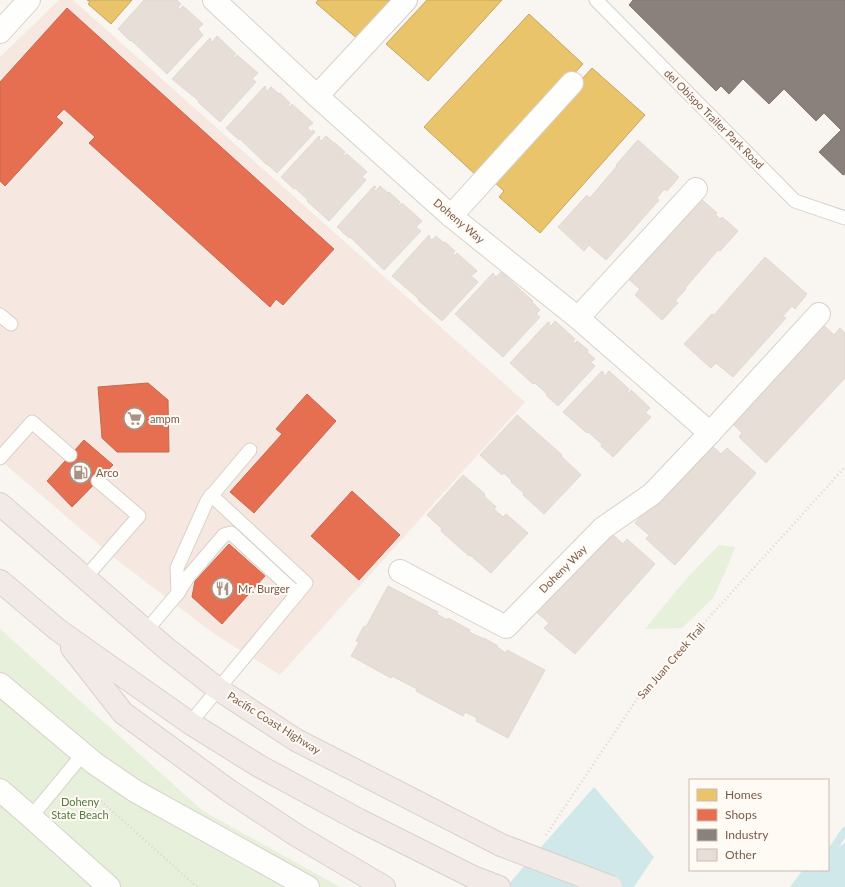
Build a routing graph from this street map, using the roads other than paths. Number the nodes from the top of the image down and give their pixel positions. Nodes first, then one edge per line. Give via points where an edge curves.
1 (30, 0) edge
2 (214, 0) edge
3 (406, 0) edge
4 (596, 0) edge
5 (0, 32) edge
6 (572, 83) dead end
7 (317, 96) junction
8 (696, 189) dead end
9 (451, 216) junction
10 (845, 218) edge
11 (819, 314) dead end
12 (0, 315) edge
13 (578, 318) junction
14 (11, 324) dead end
15 (710, 433) junction
16 (250, 450) dead end
17 (70, 456) dead end
18 (0, 458) edge
19 (98, 480) dead end
20 (211, 495) junction
21 (0, 504) edge
22 (400, 571) dead end
23 (84, 578) junction
24 (0, 581) edge
25 (178, 593) junction
26 (297, 594) junction
27 (58, 630) junction
28 (146, 631) junction
29 (0, 684) edge
30 (218, 689) junction
31 (190, 723) junction
32 (83, 754) junction
33 (0, 790) edge
34 (31, 817) junction
35 (109, 887) edge
36 (308, 887) edge
37 (384, 887) edge
38 (499, 887) edge
39 (611, 887) edge

1 - 5 street
2 - 7 street, Doheny Way
3 - 7 street
4 - 10 lane, del Obispo Trailer Park Road via 795,201
6 - 9 street
7 - 9 street, Doheny Way
8 - 13 street
9 - 13 street, Doheny Way
11 - 15 street, Doheny Way
12 - 14 lane
13 - 15 street, Doheny Way
15 - 22 street, Doheny Way via 652,494 603,528 506,627
16 - 20 lane
17 - 18 lane via 32,422
19 - 23 lane via 139,516
20 - 25 lane via 177,568
20 - 26 lane via 306,583
21 - 23 highway, Pacific Coast Highway
23 - 28 highway, Pacific Coast Highway
24 - 27 highway
25 - 26 lane via 188,577 224,535 231,533
25 - 28 lane
26 - 30 lane
27 - 31 highway
27 - 37 highway via 123,713 228,790 296,835
28 - 30 highway, Pacific Coast Highway
29 - 32 street
30 - 31 lane
30 - 39 highway, Pacific Coast Highway, bridge via 296,740 501,845
31 - 38 highway via 259,766 353,817 473,877
32 - 34 lane
32 - 36 street via 135,791
33 - 34 street
34 - 35 street

